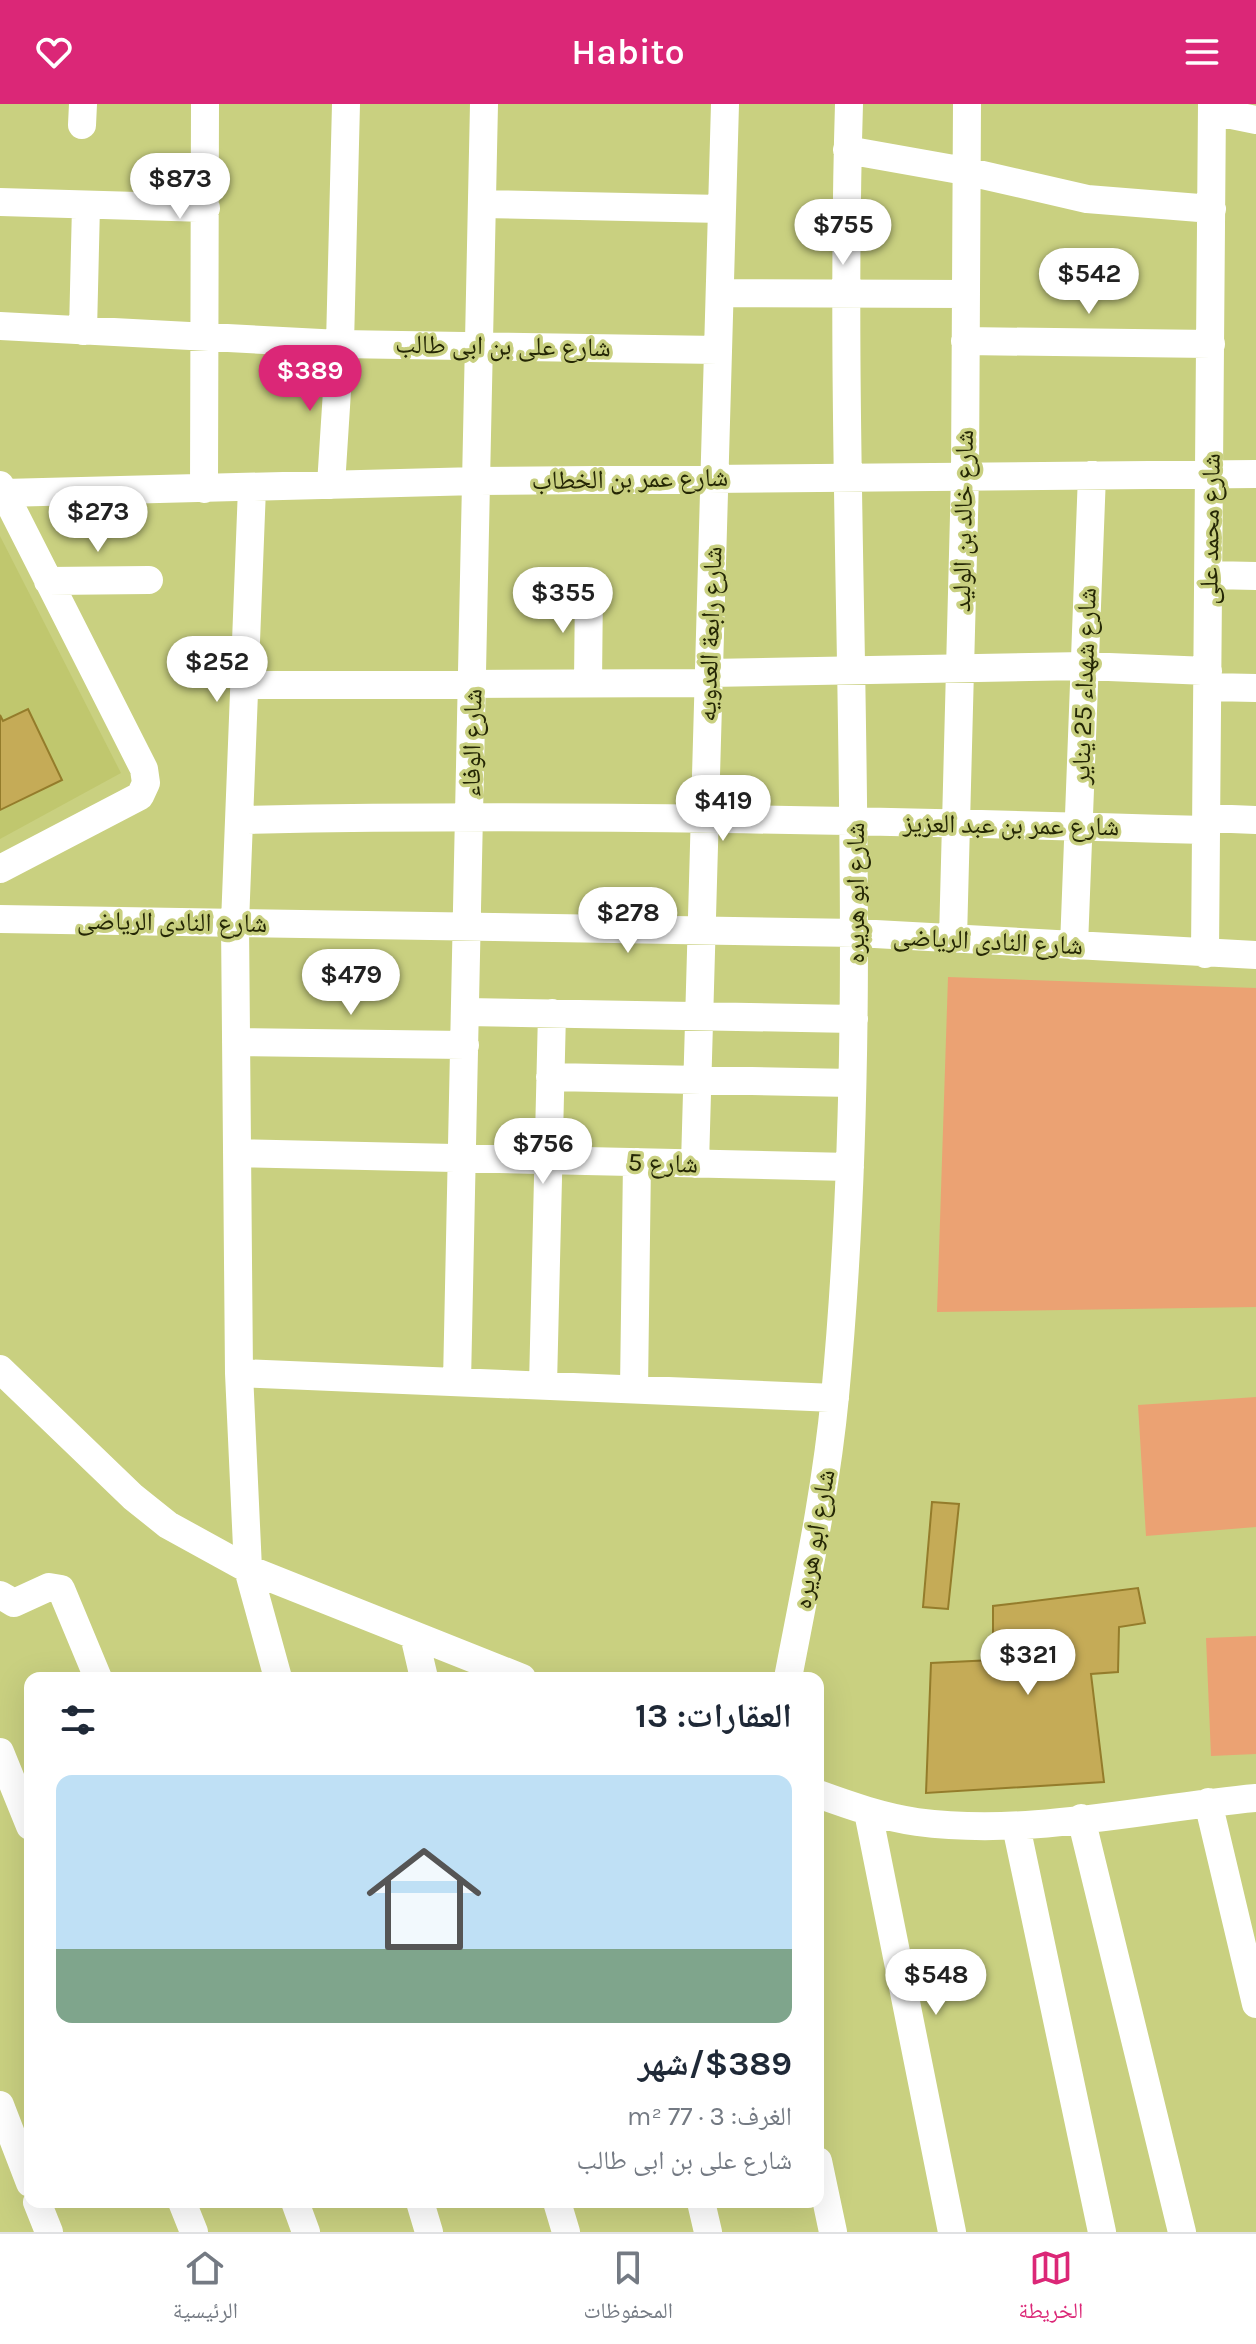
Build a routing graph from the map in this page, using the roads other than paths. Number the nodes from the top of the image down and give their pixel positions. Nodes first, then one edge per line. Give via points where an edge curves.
1 (205, 104) edge
2 (346, 104) edge
3 (484, 104) edge
4 (725, 104) edge
5 (849, 104) edge
6 (967, 104) edge
7 (1212, 108) edge
8 (1256, 120) edge
9 (847, 150) junction
10 (965, 171) junction
11 (0, 202) edge
12 (482, 204) junction
13 (86, 206) junction
14 (206, 208) junction
15 (722, 209) junction
16 (1212, 209) junction
17 (720, 293) junction
18 (847, 293) junction
19 (966, 294) junction
20 (0, 326) edge
21 (83, 331) junction
22 (206, 337) junction
23 (965, 341) junction
24 (340, 344) junction
25 (1211, 344) junction
26 (480, 346) junction
27 (718, 350) junction
28 (1211, 474) junction
29 (1256, 474) edge
30 (1092, 475) junction
31 (847, 477) junction
32 (965, 477) junction
33 (714, 479) junction
34 (478, 481) junction
35 (331, 485) junction
36 (252, 488) junction
37 (2, 489) edge
38 (204, 489) junction
39 (1210, 575) junction
40 (1256, 576) edge
41 (149, 580) dead end
42 (48, 581) junction
43 (589, 586) dead end
44 (1084, 666) junction
45 (960, 669) junction
46 (854, 670) junction
47 (709, 678) junction
48 (1208, 679) junction
49 (588, 683) junction
50 (473, 684) junction
51 (244, 685) junction
52 (1256, 688) edge
53 (470, 815) junction
54 (704, 817) junction
55 (239, 820) junction
56 (1256, 820) edge
57 (854, 821) junction
58 (957, 823) junction
59 (1207, 824) junction
60 (1078, 827) junction
61 (0, 869) edge
62 (0, 919) edge
63 (235, 923) junction
64 (468, 927) junction
65 (701, 930) junction
66 (857, 933) junction
67 (953, 939) junction
68 (1074, 946) junction
69 (1205, 954) junction
70 (1256, 955) edge
71 (466, 1012) junction
72 (552, 1013) junction
73 (699, 1016) junction
74 (854, 1019) junction
75 (236, 1042) junction
76 (465, 1045) junction
77 (550, 1077) junction
78 (697, 1080) junction
79 (852, 1083) junction
80 (237, 1153) junction
81 (462, 1158) junction
82 (548, 1160) junction
83 (637, 1162) junction
84 (695, 1164) junction
85 (850, 1167) junction
86 (0, 1369) edge
87 (239, 1373) junction
88 (457, 1382) junction
89 (543, 1385) junction
90 (634, 1389) junction
91 (835, 1398) junction
92 (248, 1569) junction
93 (0, 1595) edge
94 (414, 1635) junction
95 (96, 1672) edge
96 (276, 1672) edge
97 (423, 1672) edge
98 (507, 1672) edge
99 (789, 1672) edge
100 (0, 1752) edge
101 (824, 1796) edge
102 (1256, 1798) edge
103 (1208, 1802) junction
104 (24, 1811) edge
105 (868, 1812) junction
106 (1081, 1818) junction
107 (1016, 1826) junction
108 (1256, 2004) edge
109 (0, 2105) edge
110 (24, 2167) edge
111 (824, 2189) edge
112 (39, 2208) edge
113 (184, 2208) edge
114 (297, 2208) edge
115 (422, 2208) edge
116 (559, 2208) edge
117 (702, 2208) edge
118 (49, 2232) edge
119 (194, 2232) edge
120 (306, 2232) edge
121 (429, 2232) edge
122 (566, 2232) edge
123 (708, 2232) edge
124 (833, 2232) edge
125 (952, 2232) edge
126 (1102, 2232) edge
127 (1182, 2232) edge

1 - 14 street
2 - 24 street
3 - 12 street, شارع الوفاء
4 - 15 street, شارع رابعة العدويه
5 - 9 street, شارع ابو هريره
6 - 10 street, شارع خالد بن الوليد
7 - 8 street
7 - 16 street, شارع محمد على
9 - 10 street
9 - 18 street, شارع ابو هريره
10 - 16 street via 1087,199
10 - 19 street, شارع خالد بن الوليد
11 - 13 street
12 - 15 street
12 - 26 street, شارع الوفاء
13 - 14 street
13 - 21 street
14 - 22 street
15 - 17 street, شارع رابعة العدويه
16 - 25 street, شارع محمد على
17 - 18 street
17 - 27 street, شارع رابعة العدويه
18 - 19 street
18 - 31 street, شارع ابو هريره
19 - 23 street, شارع خالد بن الوليد
20 - 21 street, شارع على بن ابى طالب
21 - 22 street, شارع على بن ابى طالب
22 - 24 street, شارع على بن ابى طالب
22 - 38 street
23 - 25 street
23 - 32 street, شارع خالد بن الوليد
24 - 26 street, شارع على بن ابى طالب
24 - 35 street
25 - 28 street, شارع محمد على
26 - 27 street, شارع على بن ابى طالب
26 - 34 street, شارع الوفاء
27 - 33 street, شارع رابعة العدويه
28 - 29 street, شارع عمر بن الخطاب
28 - 30 street, شارع عمر بن الخطاب
28 - 39 street, شارع محمد على
30 - 32 street, شارع عمر بن الخطاب
30 - 44 street, شارع شهداء 25 يناير
31 - 32 street, شارع عمر بن الخطاب
31 - 33 street, شارع عمر بن الخطاب
31 - 46 street, شارع ابو هريره
32 - 45 street, شارع خالد بن الوليد
33 - 34 street, شارع عمر بن الخطاب
33 - 47 street, شارع رابعة العدويه
34 - 35 street, شارع عمر بن الخطاب
34 - 50 street, شارع الوفاء
35 - 36 street, شارع عمر بن الخطاب
36 - 38 street, شارع عمر بن الخطاب
36 - 51 street
37 - 38 street, شارع عمر بن الخطاب
37 - 42 street
39 - 40 street
39 - 48 street, شارع محمد على
41 - 42 street
42 - 61 street via 144,769 146,783 140,796
43 - 49 street
44 - 45 street
44 - 48 street
44 - 60 street, شارع شهداء 25 يناير
45 - 46 street
45 - 58 street, شارع خالد بن الوليد
46 - 47 street
46 - 57 street, شارع ابو هريره
47 - 49 street
47 - 54 street, شارع رابعة العدويه
48 - 52 street
48 - 59 street, شارع محمد على
49 - 50 street
50 - 51 street
50 - 53 street, شارع الوفاء
51 - 55 street
53 - 54 street, شارع عمر بن عبد العزيز
53 - 55 street, شارع عمر بن عبد العزيز
53 - 64 street, شارع الوفاء
54 - 57 street, شارع عمر بن عبد العزيز
54 - 65 street, شارع رابعة العدويه
55 - 63 street
56 - 59 street, شارع عمر بن عبد العزيز
57 - 58 street, شارع عمر بن عبد العزيز
57 - 66 street, شارع ابو هريره
58 - 60 street, شارع عمر بن عبد العزيز
58 - 67 street, شارع خالد بن الوليد
59 - 60 street, شارع عمر بن عبد العزيز
59 - 69 street, شارع محمد على
60 - 68 street, شارع شهداء 25 يناير
62 - 63 street, شارع النادى الرياضى
63 - 64 street, شارع النادى الرياضى
63 - 75 street
64 - 65 street, شارع النادى الرياضى
64 - 71 street, شارع الوفاء
65 - 66 street, شارع النادى الرياضى
65 - 73 street, شارع رابعة العدويه
66 - 67 street, شارع النادى الرياضى
66 - 74 street, شارع ابو هريره
67 - 68 street, شارع النادى الرياضى
68 - 69 street, شارع النادى الرياضى
69 - 70 street, شارع النادى الرياضى
71 - 72 street
71 - 76 street, شارع الوفاء
72 - 73 street
72 - 77 street
73 - 74 street
73 - 78 street, شارع رابعة العدويه
74 - 79 street, شارع ابو هريره
75 - 76 street
75 - 80 street
76 - 81 street, شارع الوفاء
77 - 78 street
77 - 82 street
78 - 79 street
78 - 84 street, شارع رابعة العدويه
79 - 85 street, شارع ابو هريره
80 - 81 street, شارع 5
80 - 87 street
81 - 82 street, شارع 5
81 - 88 street, شارع الوفاء
82 - 83 street, شارع 5
82 - 89 street
83 - 84 street, شارع 5
83 - 90 street
84 - 85 street, شارع 5
85 - 91 street, شارع ابو هريره
86 - 92 street via 133,1497 168,1525
87 - 88 street
87 - 92 street
88 - 89 street
89 - 90 street
90 - 91 street
91 - 99 street, شارع ابو هريره
92 - 94 street
92 - 96 street
93 - 95 street via 14,1603 49,1587 61,1589
94 - 97 street
94 - 98 street
100 - 104 street
101 - 105 street
102 - 103 street
103 - 106 street
103 - 108 street
105 - 107 street via 929,1823
105 - 125 street
106 - 107 street
106 - 127 street
107 - 126 street
109 - 110 street
111 - 124 street
112 - 118 street
113 - 119 street
114 - 120 street
115 - 121 street
116 - 122 street
117 - 123 street

